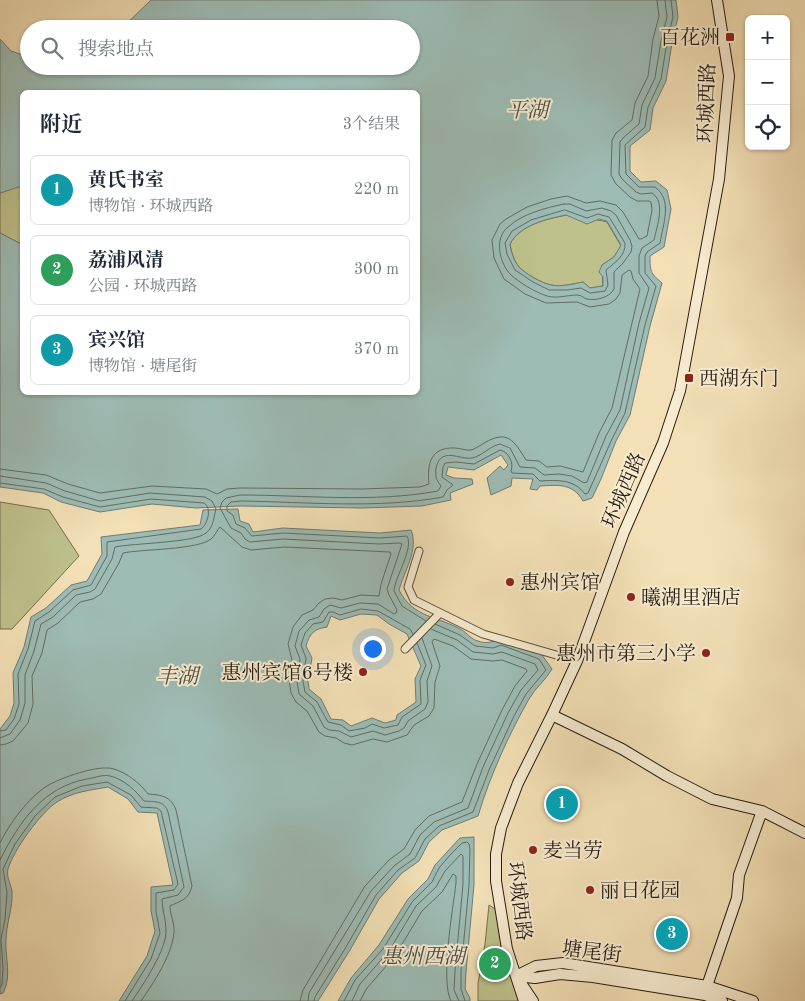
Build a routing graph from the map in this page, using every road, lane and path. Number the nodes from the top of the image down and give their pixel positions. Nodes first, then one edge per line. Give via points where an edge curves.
1 (717, 0) edge
2 (418, 552) dead end
3 (439, 614) junction
4 (405, 650) dead end
5 (577, 662) junction
6 (552, 716) junction
7 (762, 811) junction
8 (805, 833) edge
9 (516, 976) junction
10 (707, 986) junction
11 (524, 1001) edge
12 (533, 1001) edge
13 (722, 1001) edge
14 (753, 1001) edge

1 - 5 main road, 环城西路 via 728,76 719,179 680,391
2 - 3 street via 408,587 414,600
3 - 4 street
3 - 5 street via 483,634
5 - 6 main road, 环城西路
6 - 7 main road via 622,749 712,798
6 - 9 main road, 环城西路 via 518,783 500,828 496,854 496,881 507,948
7 - 8 main road
7 - 10 main road via 739,875 737,898
9 - 10 main road, 塘尾街 via 536,966 563,962
9 - 11 main road, 环城西路
9 - 12 main road, 环城西路
9 - 13 main road, 塘尾街 via 535,978 560,974 593,977 705,995
10 - 14 main road, 塘尾街

